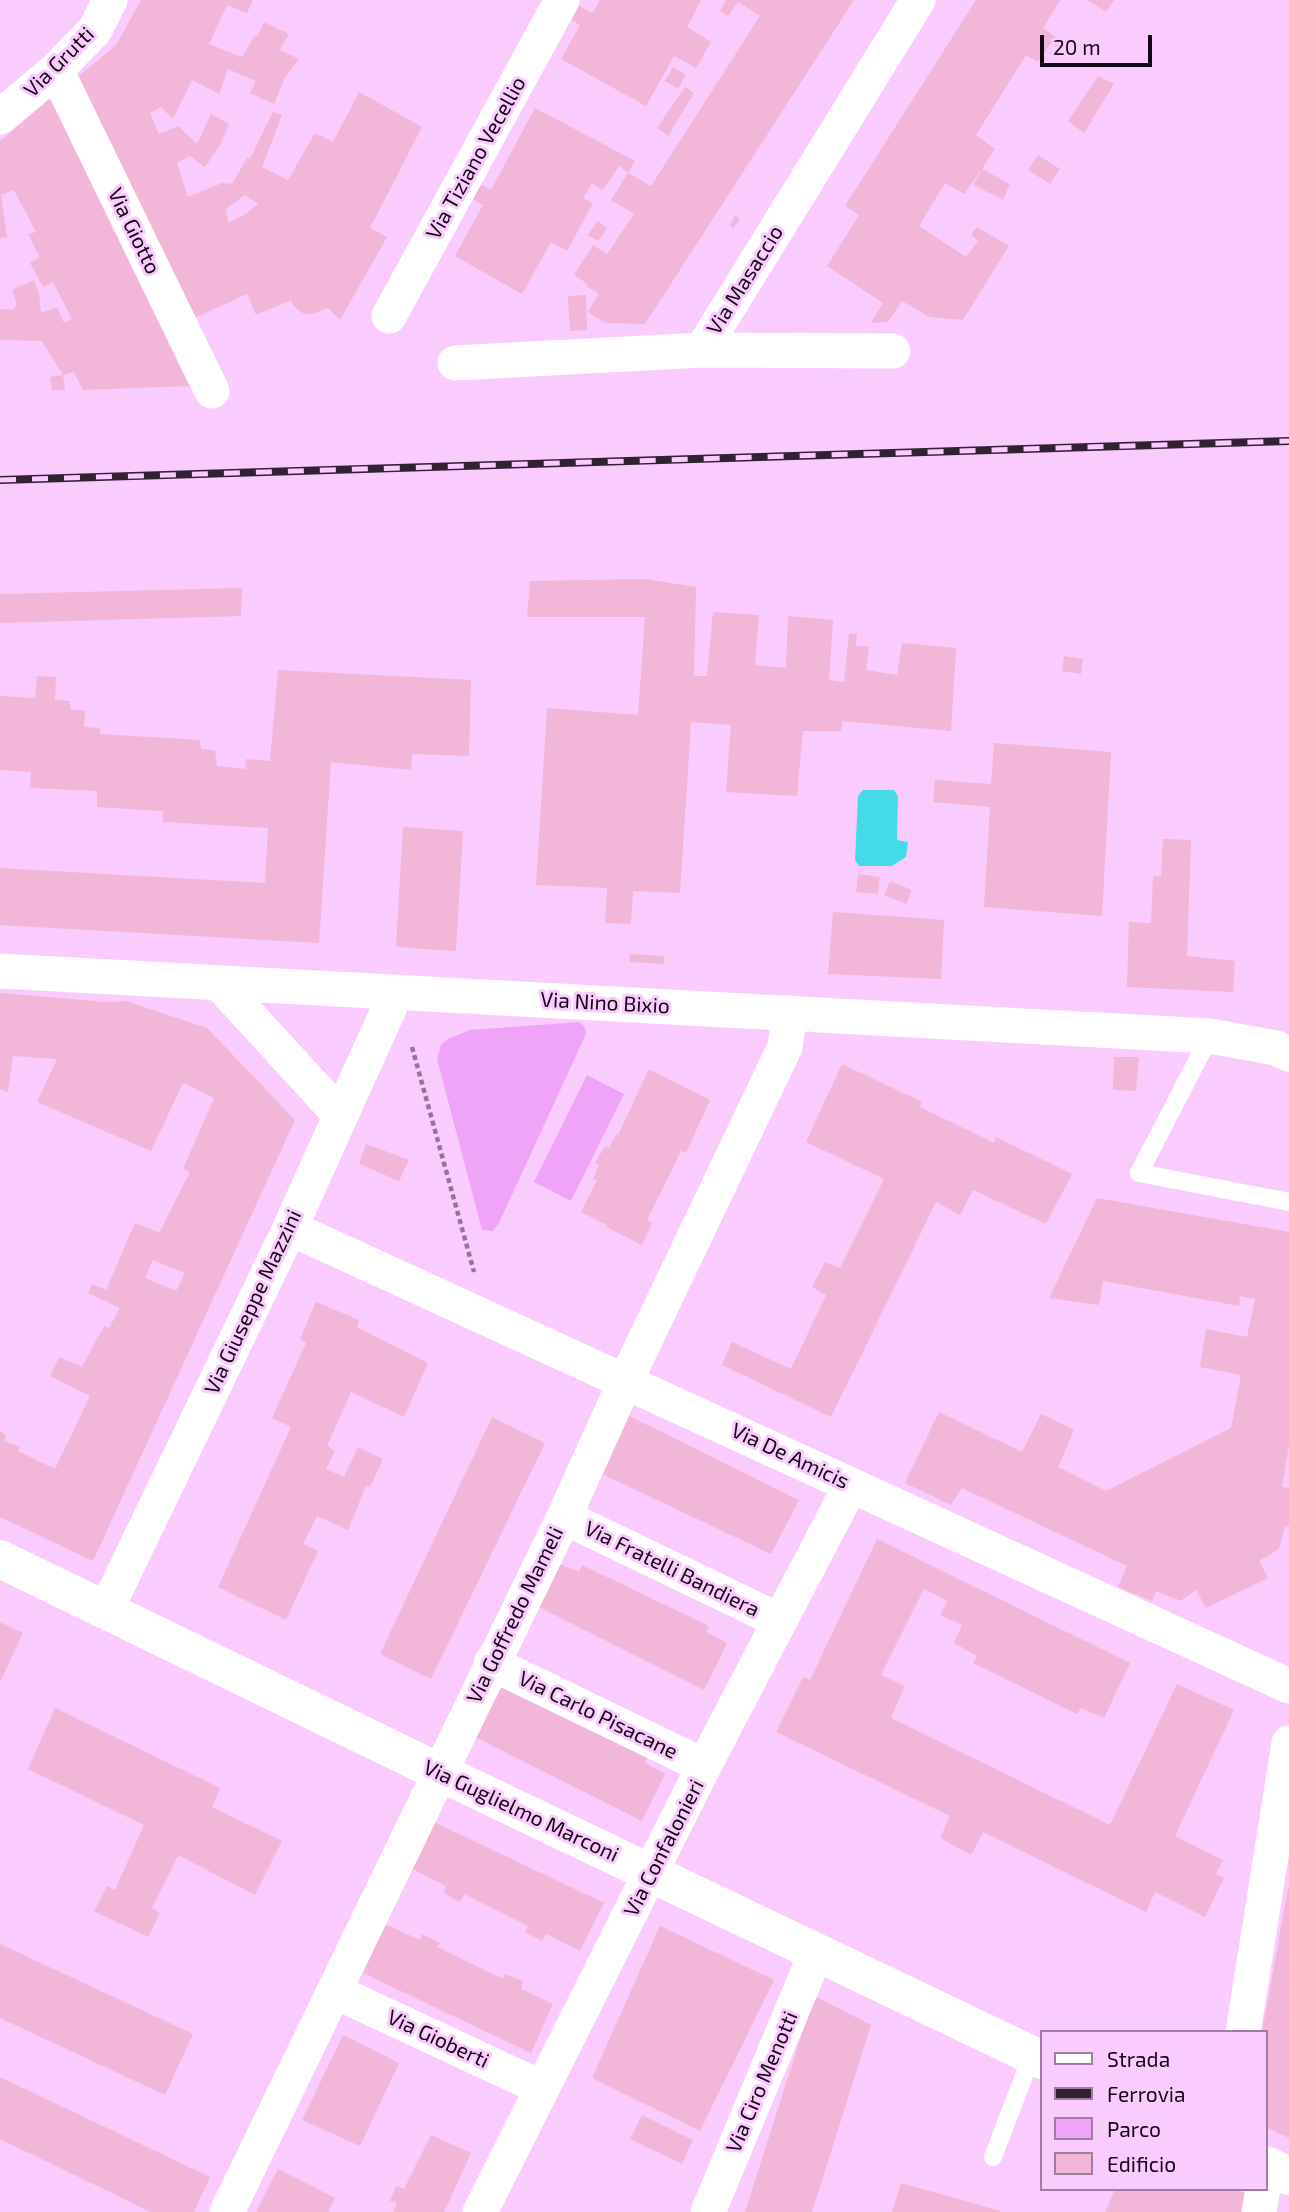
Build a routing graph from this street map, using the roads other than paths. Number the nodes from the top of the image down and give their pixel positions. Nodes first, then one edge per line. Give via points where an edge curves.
1 (110, 0) edge
2 (562, 0) edge
3 (918, 0) edge
4 (56, 70) junction
5 (0, 117) edge
6 (389, 316) dead end
7 (702, 351) junction
8 (893, 351) dead end
9 (455, 363) dead end
10 (212, 391) dead end
11 (0, 971) edge
12 (219, 983) junction
13 (397, 993) junction
14 (790, 1013) junction
15 (1210, 1036) junction
16 (1289, 1054) edge
17 (340, 1115) junction
18 (1289, 1202) edge
19 (290, 1228) junction
20 (625, 1380) junction
21 (851, 1485) junction
22 (564, 1517) junction
23 (0, 1559) edge
24 (106, 1611) junction
25 (780, 1621) junction
26 (491, 1663) junction
27 (1289, 1686) edge
28 (1289, 1743) edge
29 (704, 1766) junction
30 (439, 1772) junction
31 (652, 1873) junction
32 (816, 1953) junction
33 (334, 1991) junction
34 (1243, 2030) edge
35 (1037, 2058) edge
36 (542, 2088) junction
37 (993, 2157) dead end
38 (1268, 2167) edge
39 (1289, 2176) edge
40 (1263, 2191) edge
41 (714, 2198) edge
42 (228, 2212) edge
43 (480, 2212) edge
44 (1259, 2212) edge

1 - 4 street, Via Grutti via 95,30
2 - 6 street, Via Tiziano Vecellio
3 - 7 street, Via Masaccio
4 - 5 street, Via Grutti
4 - 10 street, Via Giotto
7 - 8 street
7 - 9 street, Via Masaccio
11 - 12 street, Via Nino Bixio
12 - 13 street, Via Nino Bixio
12 - 17 street
13 - 14 street, Via Nino Bixio
13 - 17 street, Via Giuseppe Mazzini
14 - 15 street, Via Nino Bixio
14 - 20 street, Via Goffredo Mameli via 785,1047
15 - 16 street, Via Nino Bixio
15 - 18 lane via 1139,1173
17 - 19 street, Via Giuseppe Mazzini
19 - 20 street, Via De Amicis
19 - 24 street, Via Giuseppe Mazzini
20 - 21 street, Via De Amicis
20 - 22 street, Via Goffredo Mameli
21 - 25 street, Via Confalonieri
21 - 27 street, Via De Amicis
22 - 25 street, Via Fratelli Bandiera
22 - 26 street, Via Goffredo Mameli
23 - 24 main road, Via Guglielmo Marconi
24 - 30 main road, Via Guglielmo Marconi
25 - 29 street, Via Confalonieri
26 - 29 street, Via Carlo Pisacane
26 - 30 street, Via Goffredo Mameli
28 - 34 street
29 - 31 street, Via Confalonieri
30 - 31 main road, Via Guglielmo Marconi
30 - 33 street, Via Goffredo Mameli
31 - 32 main road, Via Guglielmo Marconi
31 - 36 street, Via Confalonieri
32 - 35 main road, Via Guglielmo Marconi
32 - 41 street, Via Ciro Menotti
33 - 36 street, Via Gioberti
33 - 42 street, Via Goffredo Mameli
35 - 37 lane
36 - 43 street, Via Confalonieri
38 - 39 main road
40 - 44 street

